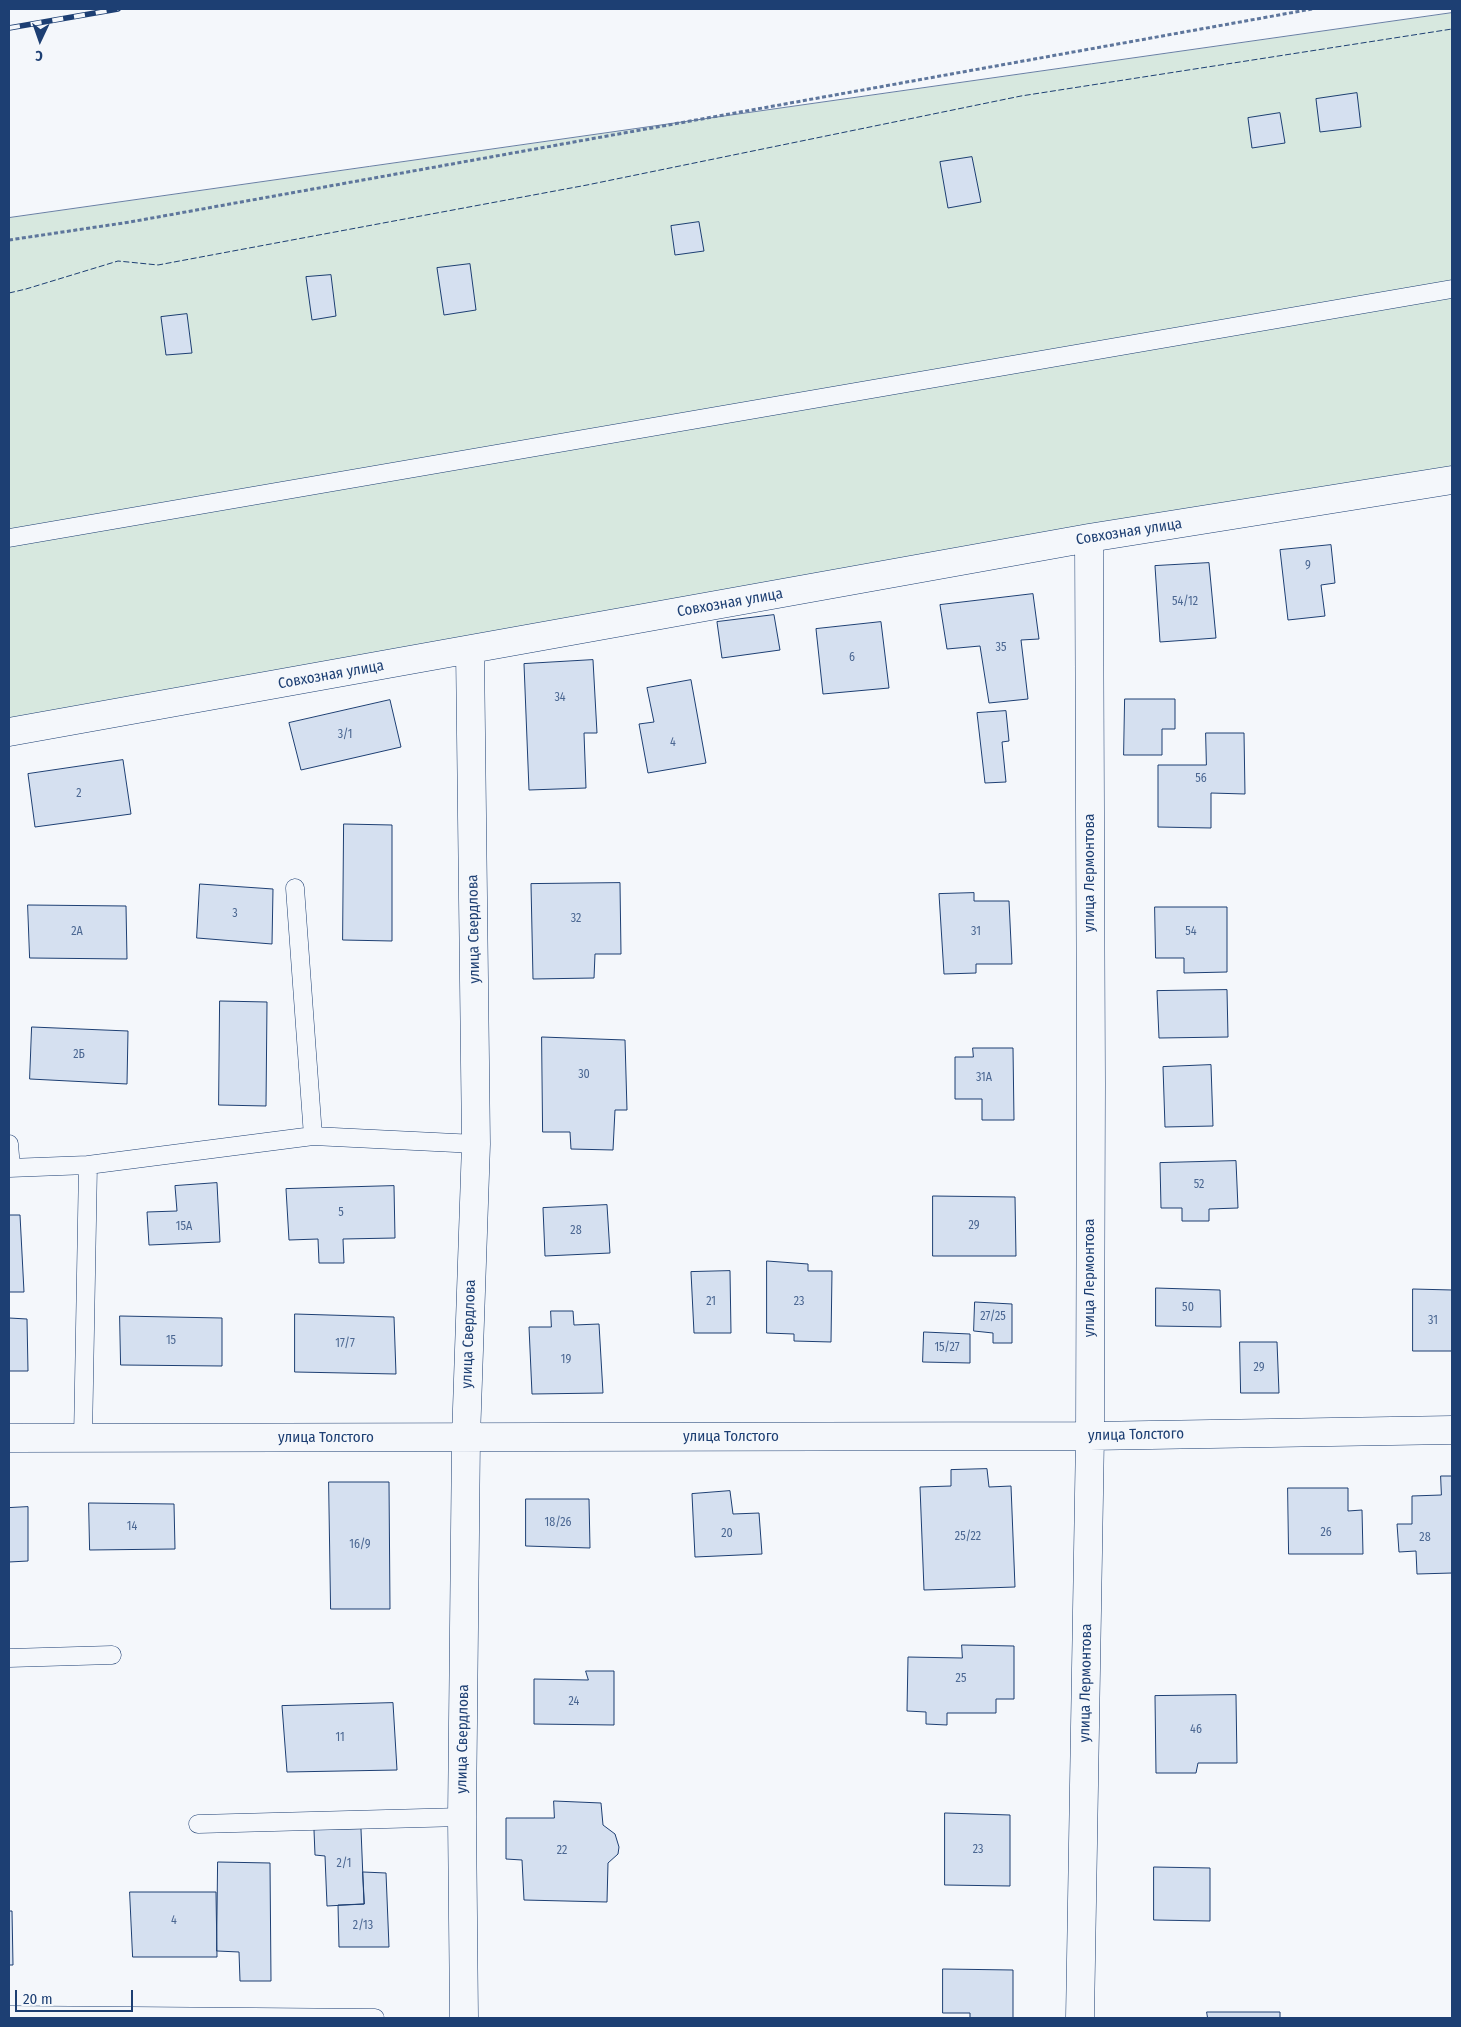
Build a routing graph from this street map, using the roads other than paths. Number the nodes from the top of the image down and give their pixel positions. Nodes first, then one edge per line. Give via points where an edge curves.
1 (1452, 289) edge
2 (1452, 480) edge
3 (9, 538) edge
4 (1089, 538) junction
5 (470, 650) junction
6 (9, 732) edge
7 (295, 888) dead end
8 (314, 1136) junction
9 (9, 1144) edge
10 (476, 1144) junction
11 (88, 1165) junction
12 (10, 1168) edge
13 (1452, 1430) edge
14 (1090, 1436) junction
15 (9, 1438) edge
16 (84, 1438) junction
17 (466, 1438) junction
18 (112, 1655) dead end
19 (9, 1658) edge
20 (462, 1817) junction
21 (198, 1824) dead end
22 (9, 2015) edge
23 (375, 2018) edge
24 (464, 2018) edge
25 (1080, 2018) edge

1 - 3 lane
2 - 4 street, Совхозная улица
4 - 5 street, Совхозная улица
4 - 14 street, улица Лермонтова
5 - 6 street, Совхозная улица
5 - 10 street, улица Свердлова
7 - 8 lane
8 - 10 lane
8 - 11 lane
9 - 12 lane
10 - 17 street, улица Свердлова
11 - 12 lane
11 - 16 lane
13 - 14 street, улица Толстого
14 - 17 street, улица Толстого
14 - 25 street, улица Лермонтова
15 - 16 street, улица Толстого
16 - 17 street, улица Толстого
17 - 20 street, улица Свердлова
18 - 19 lane
20 - 21 lane
20 - 24 street, улица Свердлова
22 - 23 lane

